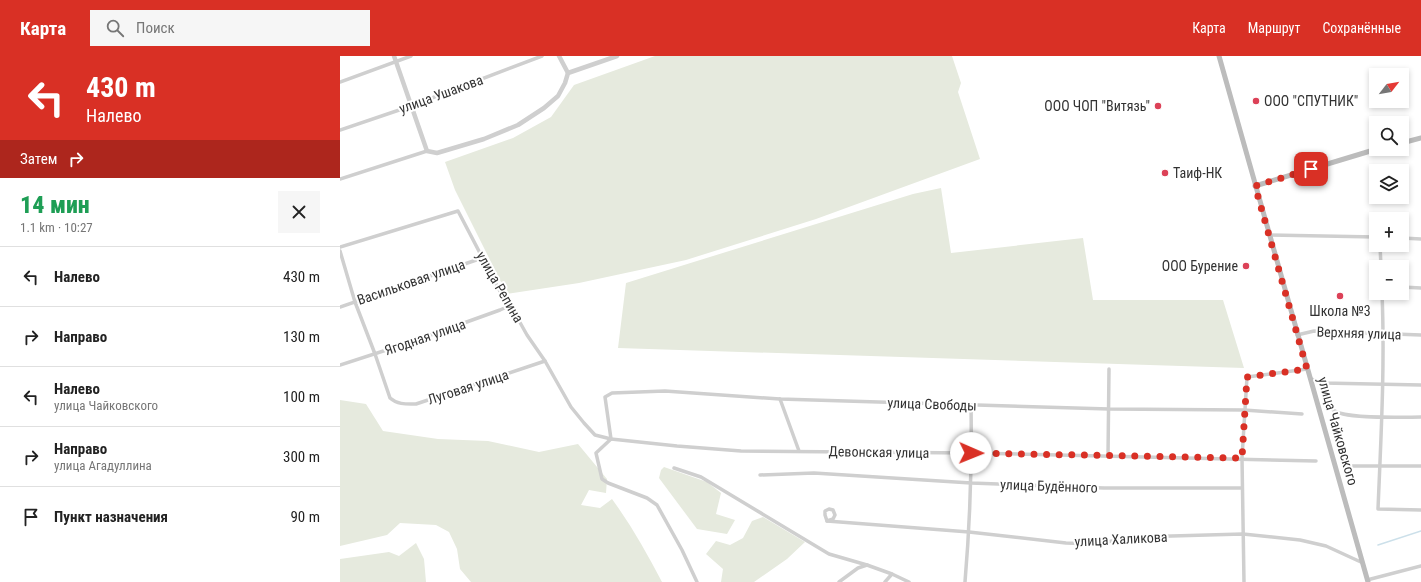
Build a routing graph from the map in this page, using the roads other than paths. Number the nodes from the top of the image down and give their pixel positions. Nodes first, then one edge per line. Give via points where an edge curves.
1 (394, 56) edge
2 (411, 56) edge
3 (542, 56) edge
4 (559, 56) edge
5 (617, 56) edge
6 (1219, 56) edge
7 (396, 61) junction
8 (568, 73) junction
9 (340, 82) edge
10 (411, 106) junction
11 (340, 130) edge
12 (1421, 138) edge
13 (1409, 141) edge
14 (427, 151) junction
15 (1369, 151) edge
16 (340, 179) edge
17 (1255, 186) junction
18 (1270, 235) junction
19 (1369, 238) edge
20 (1409, 238) edge
21 (1421, 239) edge
22 (340, 248) edge
23 (340, 251) edge
24 (482, 258) junction
25 (1409, 287) edge
26 (1421, 288) edge
27 (1382, 300) edge
28 (354, 302) junction
29 (509, 306) junction
30 (340, 307) edge
31 (1383, 334) junction
32 (1297, 335) junction
33 (1421, 335) edge
34 (375, 354) junction
35 (545, 361) junction
36 (340, 365) edge
37 (1109, 369) dead end
38 (1307, 369) junction
39 (1311, 379) junction
40 (1323, 383) junction
41 (1382, 384) junction
42 (1421, 385) edge
43 (780, 400) junction
44 (971, 405) junction
45 (1110, 409) junction
46 (1244, 410) junction
47 (1302, 414) dead end
48 (1382, 417) junction
49 (1421, 417) edge
50 (610, 439) junction
51 (799, 451) junction
52 (971, 453) junction
53 (1108, 456) junction
54 (1242, 458) junction
55 (1316, 461) dead end
56 (1344, 466) dead end
57 (1380, 466) junction
58 (1421, 466) edge
59 (674, 468) dead end
60 (760, 475) dead end
61 (970, 483) junction
62 (1242, 488) junction
63 (1421, 510) edge
64 (827, 520) dead end
65 (969, 532) junction
66 (1243, 534) junction
67 (1363, 563) junction
68 (867, 565) junction
69 (1421, 566) edge
70 (892, 574) junction
71 (1367, 581) edge
72 (697, 582) edge
73 (839, 582) edge
74 (885, 582) edge
75 (909, 582) edge
76 (965, 582) edge
77 (1244, 582) edge

1 - 7 street
2 - 7 street
3 - 10 street, улица Ушакова
4 - 8 street
5 - 8 street
6 - 17 main road, улица Чайковского
7 - 9 street
7 - 10 street
8 - 14 street via 558,96 518,125 484,139 437,153
10 - 11 street, улица Ушакова
10 - 14 street
12 - 13 main road
14 - 16 street
15 - 17 main road
17 - 18 main road, улица Чайковского
18 - 19 street
18 - 32 main road, улица Чайковского
20 - 21 street
22 - 24 street, улица Репина via 458,211
23 - 28 street
24 - 28 street, Васильковая улица
24 - 29 street, улица Репина
25 - 26 street
27 - 31 street
28 - 30 street, Васильковая улица
28 - 34 street
29 - 34 street, Ягодная улица
29 - 35 street, улица Репина
31 - 32 street, Верхняя улица via 1314,331
31 - 33 street, Верхняя улица
31 - 41 street
32 - 38 main road, улица Чайковского
34 - 35 street, Луговая улица via 390,398 402,404 416,404
34 - 36 street, Ягодная улица
35 - 50 street, улица Репина via 584,423 595,435
37 - 45 street
38 - 39 main road, улица Чайковского
38 - 46 street via 1247,377
39 - 40 street
39 - 67 main road, улица Чайковского
40 - 41 street
40 - 48 street via 1331,408 1336,412
41 - 42 street
41 - 48 street
43 - 44 street, улица Свободы
43 - 50 street, улица Свободы via 665,391 612,393 605,397
43 - 51 street
44 - 45 street, улица Свободы
44 - 52 street
45 - 46 street, улица Свободы
45 - 53 street
46 - 47 street, улица Свободы
46 - 54 street
48 - 49 street
48 - 57 street
50 - 51 street, Девонская улица via 741,451
50 - 72 street via 596,453 602,479 647,498 657,505
51 - 52 street, Девонская улица
52 - 53 street, Девонская улица
52 - 61 street
53 - 54 street, Девонская улица
54 - 55 street, Девонская улица
54 - 62 street
56 - 57 street
57 - 58 street
57 - 63 street via 1378,509
59 - 68 street via 701,477 829,554
60 - 61 street, улица Будённого via 814,473
61 - 62 street, улица Будённого via 1104,488
61 - 65 street
62 - 66 street
64 - 65 street, улица Халикова
65 - 66 street, улица Халикова via 1095,544 1136,538
65 - 76 street
66 - 67 street, улица Халикова via 1300,540 1326,546
66 - 77 street
67 - 71 main road, улица Чайковского
68 - 70 street
68 - 73 street via 858,568
69 - 71 street
70 - 74 street
70 - 75 street

